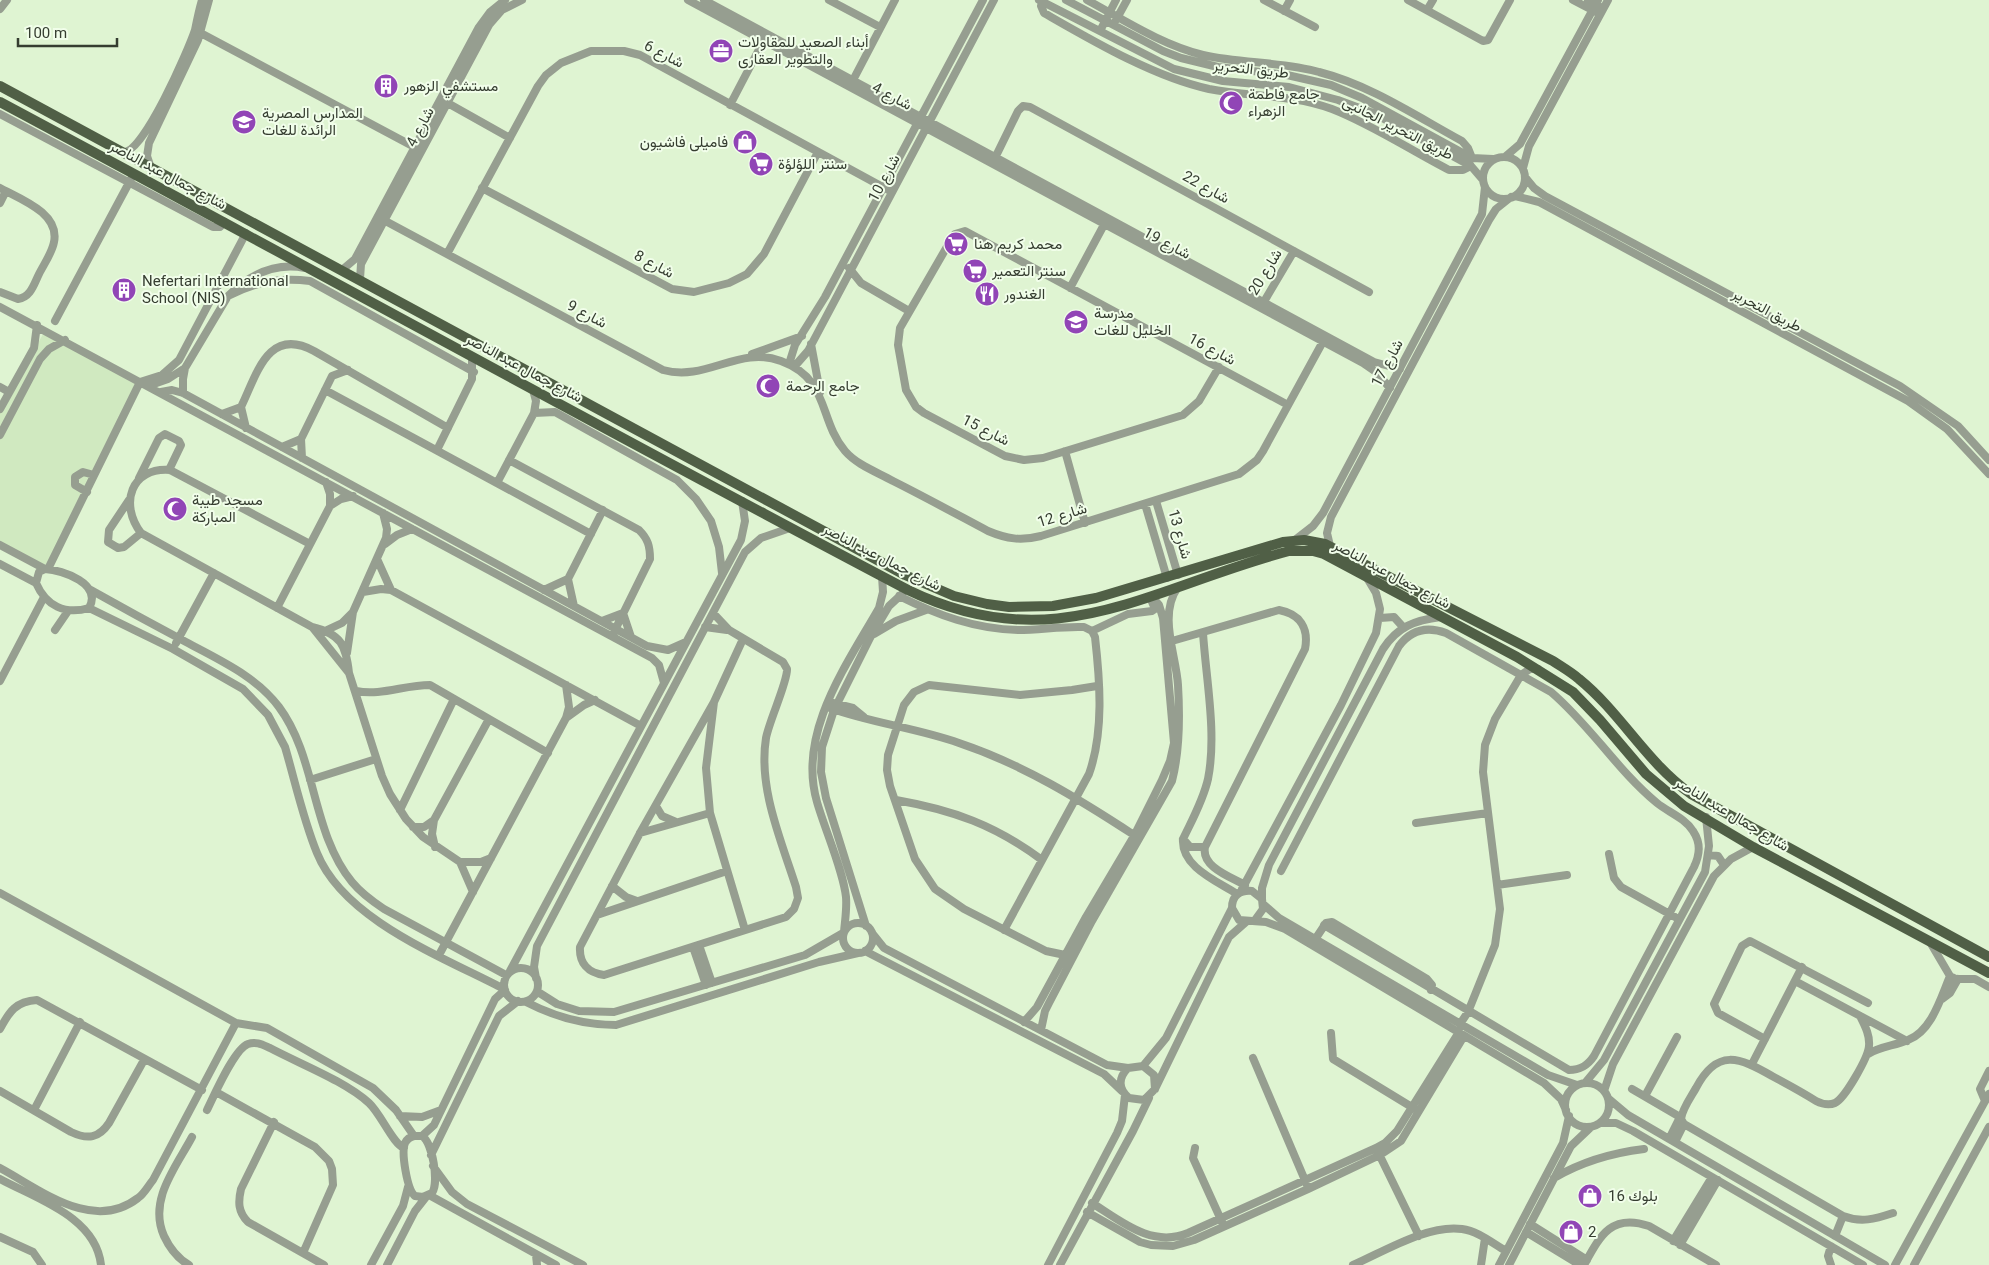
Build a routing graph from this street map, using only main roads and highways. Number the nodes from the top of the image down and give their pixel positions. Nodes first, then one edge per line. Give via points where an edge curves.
1 (0, 86) edge
2 (0, 102) edge
3 (618, 421) junction
4 (611, 432) junction
5 (641, 433) junction
6 (636, 445) junction
7 (1852, 882) junction
8 (1872, 893) junction
9 (1844, 895) junction
10 (1867, 908) junction
11 (1989, 957) edge
12 (1989, 973) edge

1 - 3 main road, شارع جمال عبد الناصر
2 - 4 main road, شارع جمال عبد الناصر via 131,178 246,233
3 - 4 main road via 617,428
3 - 5 main road, شارع جمال عبد الناصر
4 - 6 main road, شارع جمال عبد الناصر
5 - 6 main road
5 - 7 main road, شارع جمال عبد الناصر via 905,575 954,596 1009,607 1053,606 1096,598 1294,540 1330,546 1554,661 1580,679 1672,781
6 - 9 main road, شارع جمال عبد الناصر via 882,576 904,593 962,611 1018,620 1080,617 1151,597 1277,554 1301,550 1324,554 1538,669 1573,692 1664,791 1753,846
7 - 8 main road, شارع جمال عبد الناصر
7 - 9 main road via 1850,891
8 - 10 main road
8 - 11 main road, شارع جمال عبد الناصر
9 - 10 main road, شارع جمال عبد الناصر
10 - 12 main road, شارع جمال عبد الناصر

